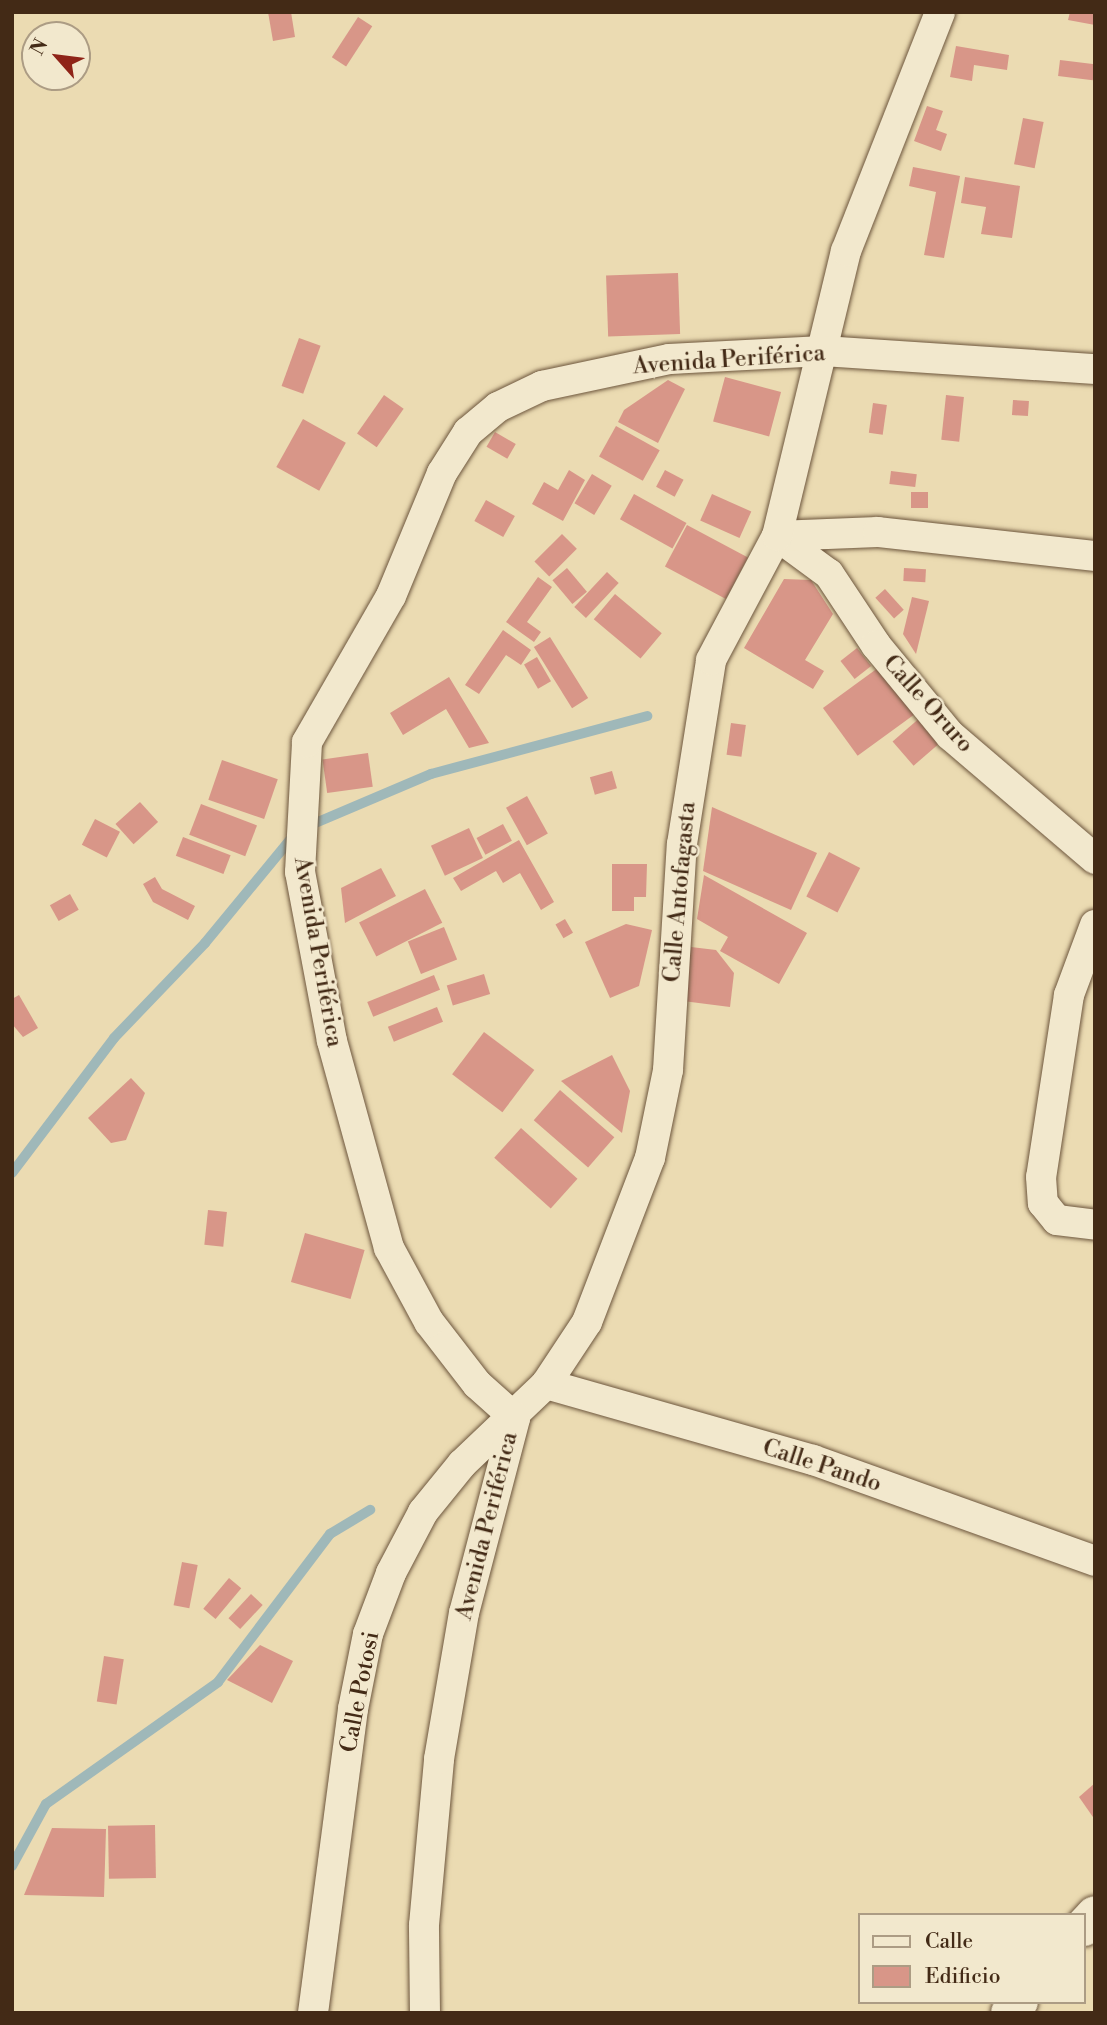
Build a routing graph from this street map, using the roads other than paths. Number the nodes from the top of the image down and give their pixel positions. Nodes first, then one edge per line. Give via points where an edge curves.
1 (940, 12) edge
2 (823, 351) junction
3 (1095, 369) edge
4 (777, 536) junction
5 (1095, 556) edge
6 (1095, 859) edge
7 (1095, 925) edge
8 (1095, 1225) edge
9 (546, 1384) junction
10 (515, 1418) junction
11 (1095, 1561) edge
12 (313, 2013) edge
13 (425, 2013) edge

1 - 2 street, Calle Antofagasta via 846,251
2 - 3 street, Avenida Periférica
2 - 4 street, Calle Antofagasta
2 - 10 street, Avenida Periférica via 669,359 598,371 498,407 468,432 442,473 391,596 307,742 300,872 332,1041 389,1248 429,1322 477,1384
4 - 5 street via 877,531
4 - 6 street, Calle Oruro via 829,574 876,645 950,735
4 - 9 street, Calle Antofagasta via 711,660 682,844 668,1070 650,1158 587,1322
7 - 8 street via 1069,995 1044,1133 1043,1203 1057,1220
9 - 10 street, Calle Antofagasta
9 - 11 street, Calle Pando via 813,1461
10 - 12 street, Calle Potosi via 462,1464 424,1511 369,1634
10 - 13 street, Avenida Periférica via 473,1574 439,1759 424,1925

